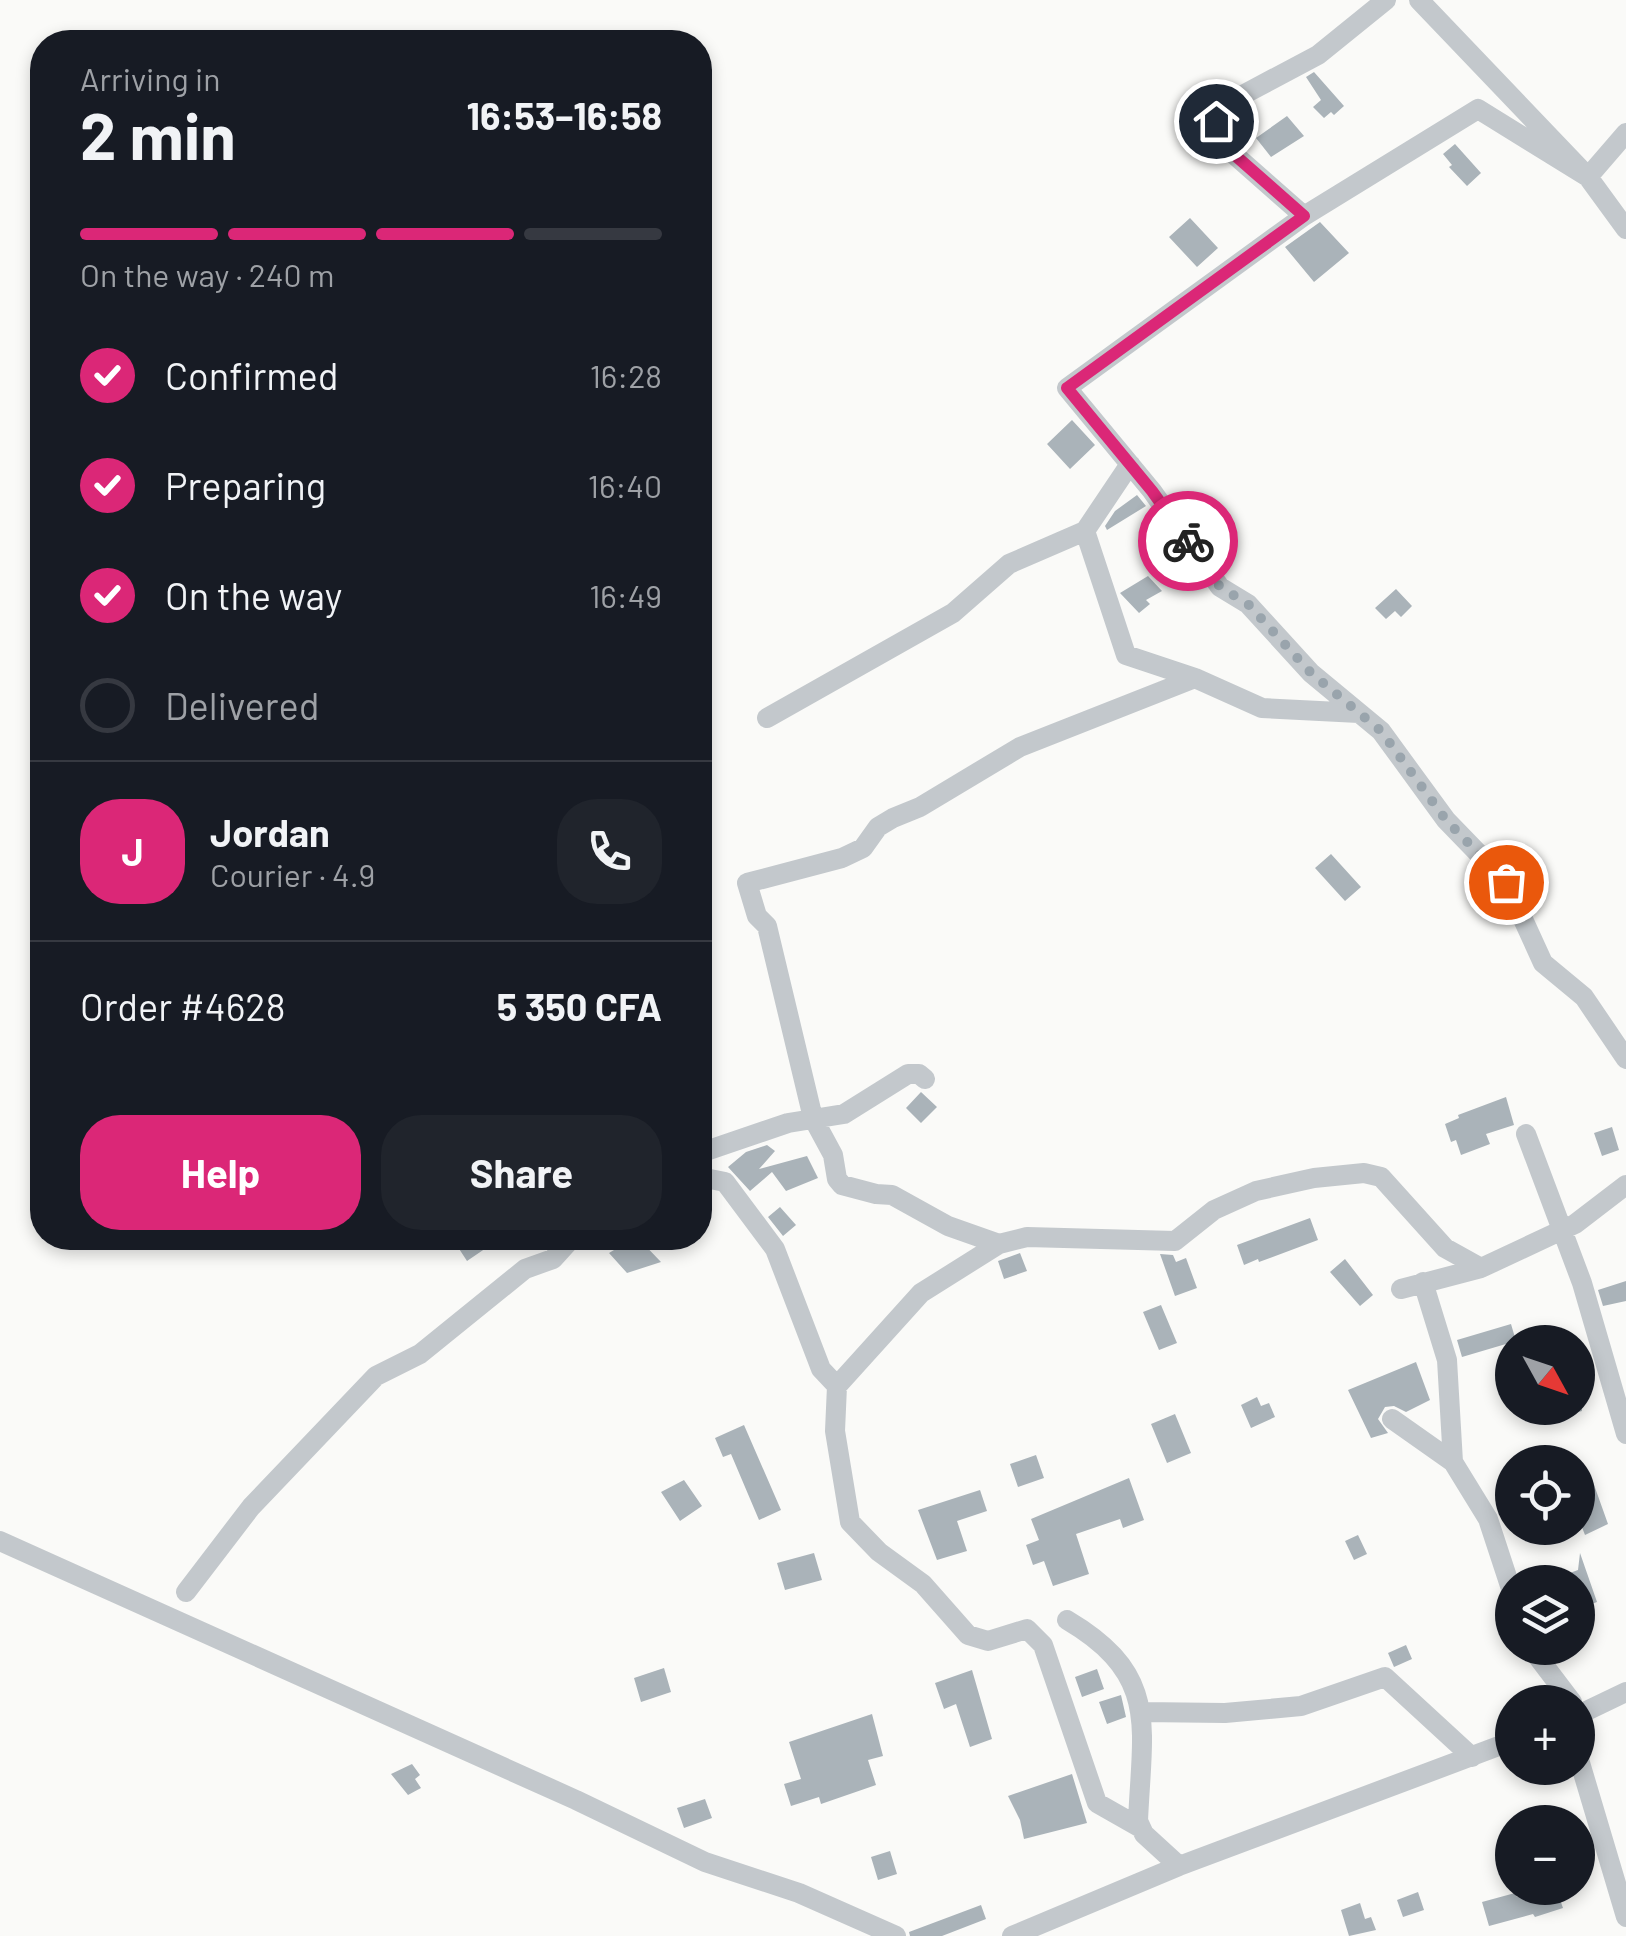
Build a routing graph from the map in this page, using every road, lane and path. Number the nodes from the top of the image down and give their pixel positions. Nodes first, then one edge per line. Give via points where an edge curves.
1 (1386, 0) edge
2 (1420, 0) edge
3 (1626, 133) edge
4 (1588, 177) junction
5 (1304, 216) junction
6 (1626, 230) edge
7 (1130, 464) junction
8 (1085, 531) junction
9 (1195, 678) junction
10 (1359, 713) junction
11 (766, 718) dead end
12 (1626, 1059) edge
13 (925, 1079) dead end
14 (814, 1118) junction
15 (1526, 1134) dead end
16 (712, 1149) edge
17 (712, 1179) edge
18 (1626, 1185) edge
19 (1562, 1230) junction
20 (999, 1244) junction
21 (561, 1250) edge
22 (1480, 1268) junction
23 (1422, 1282) junction
24 (1402, 1289) dead end
25 (836, 1386) junction
26 (1392, 1419) dead end
27 (1626, 1434) edge
28 (1453, 1462) junction
29 (0, 1541) edge
30 (1503, 1565) edge
31 (186, 1592) dead end
32 (1066, 1620) dead end
33 (1626, 1692) edge
34 (1595, 1703) edge
35 (1142, 1712) junction
36 (1495, 1748) edge
37 (1472, 1757) junction
38 (1587, 1785) edge
39 (1141, 1828) junction
40 (1179, 1866) junction
41 (1626, 1918) edge
42 (1048, 1928) edge
43 (896, 1936) edge
44 (1012, 1936) edge

1 - 5 street via 1318,55 1237,98 1211,126 1212,135
2 - 4 street
3 - 4 street
4 - 5 street via 1478,109
4 - 6 street
5 - 7 street via 1067,388
7 - 8 street
7 - 10 street via 1220,587 1248,604 1311,673
8 - 9 street via 1126,655
8 - 11 street via 1009,564 953,613
9 - 10 street via 1262,708
9 - 14 street via 1020,747 878,827 863,848 842,858 747,883 767,926
10 - 12 street via 1506,882 1544,964 1584,997
13 - 14 street via 908,1074 844,1114
14 - 16 street
14 - 20 street via 842,1184 892,1195
15 - 19 street
17 - 25 street via 725,1182 775,1249 821,1370
18 - 19 street
19 - 22 street
19 - 27 street
20 - 22 street via 1027,1237 1175,1241 1214,1210 1256,1191 1364,1173 1380,1177 1445,1248
20 - 25 street via 921,1293
21 - 31 street via 525,1269 420,1354 376,1376 251,1507
22 - 23 street
23 - 24 street
23 - 28 street via 1447,1360
25 - 39 street via 835,1431 850,1522 923,1584 968,1636 988,1641 1028,1629 1043,1645 1097,1803
26 - 28 street
28 - 30 street via 1488,1519
29 - 43 street via 705,1862 799,1892
32 - 35 street via 1103,1642 1134,1682
33 - 34 street
35 - 37 street via 1301,1706 1385,1677
35 - 39 street
36 - 37 street
37 - 40 street
38 - 41 street
39 - 40 street
40 - 42 street
42 - 44 street

